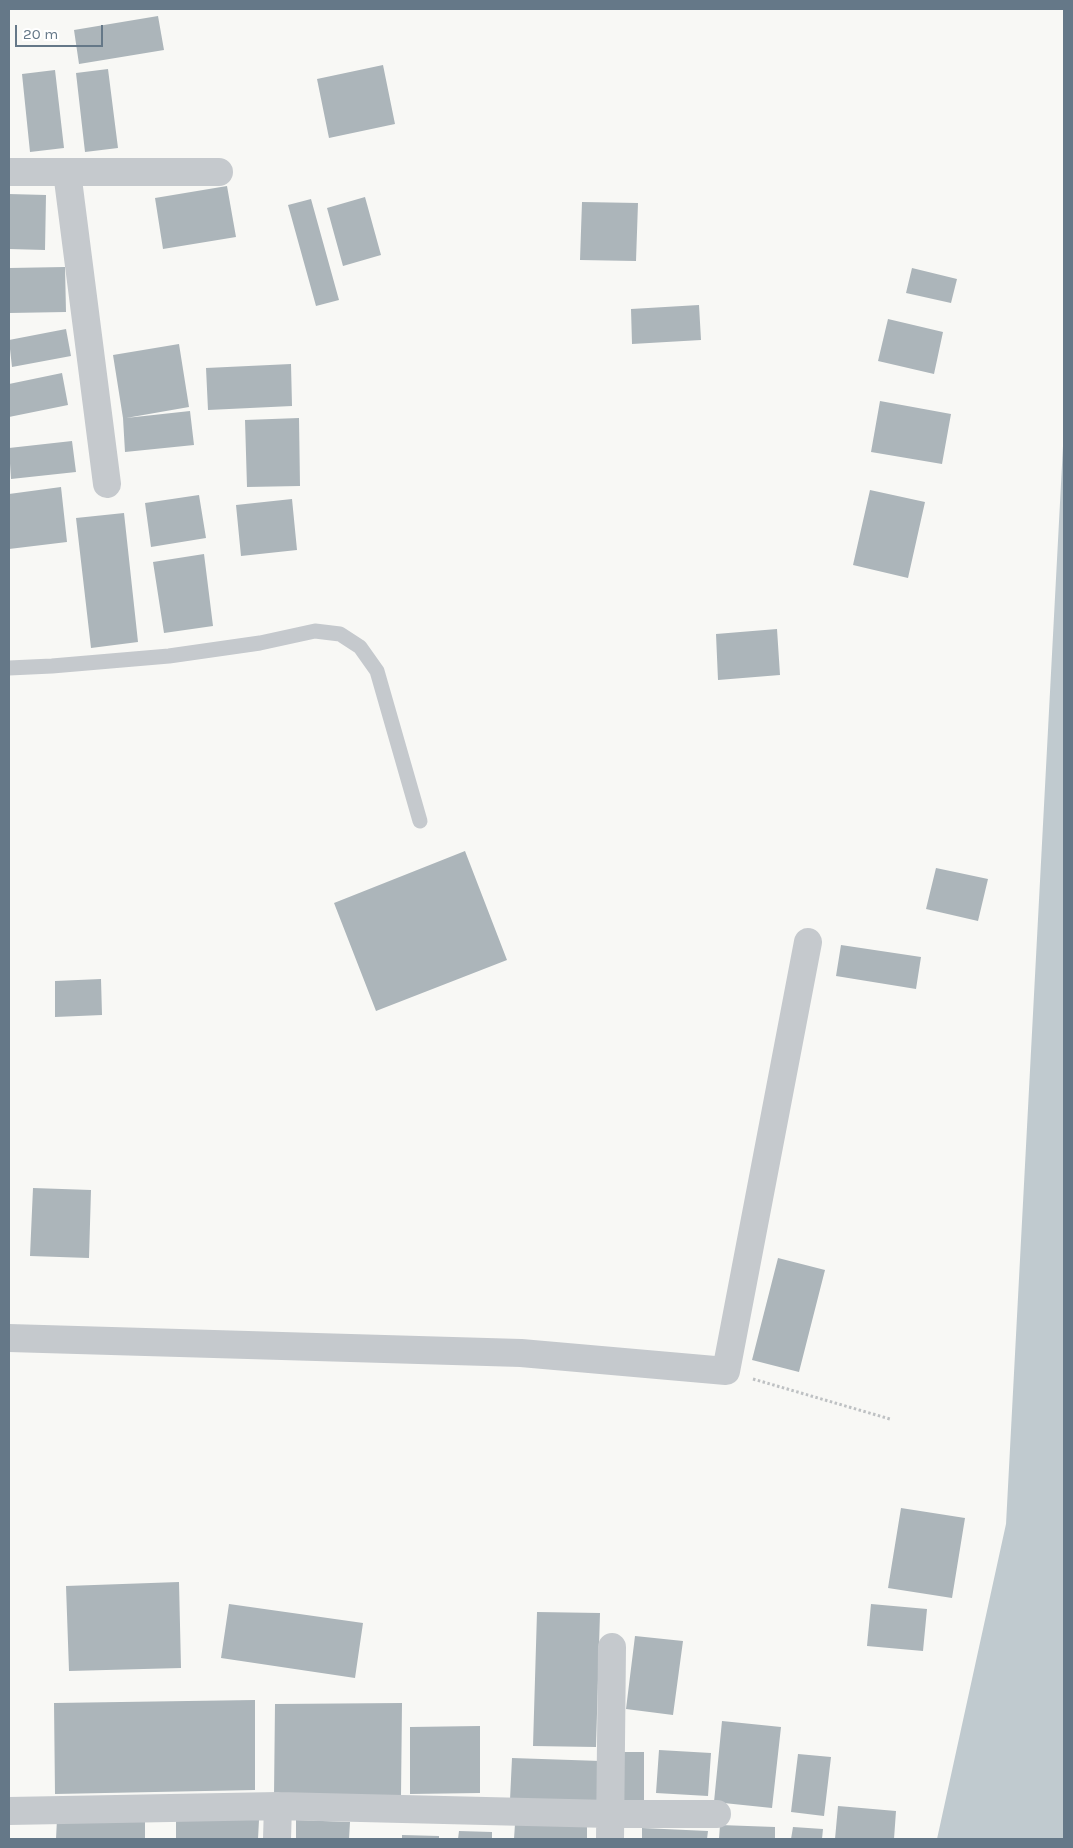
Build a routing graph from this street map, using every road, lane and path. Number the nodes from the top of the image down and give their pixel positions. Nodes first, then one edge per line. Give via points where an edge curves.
1 (9, 172) edge
2 (67, 172) junction
3 (219, 172) dead end
4 (107, 484) dead end
5 (9, 668) edge
6 (420, 821) dead end
7 (808, 942) dead end
8 (9, 1338) edge
9 (726, 1370) junction
10 (890, 1419) dead end
11 (612, 1646) dead end
12 (278, 1806) junction
13 (9, 1811) edge
14 (717, 1814) dead end
15 (610, 1827) edge
16 (277, 1839) edge

1 - 2 street
2 - 3 street
2 - 4 street
5 - 6 lane via 169,656 260,643 315,631 340,634 360,647 377,671
7 - 9 street
8 - 9 street via 521,1353
9 - 10 path
11 - 15 street
12 - 13 street
12 - 15 street
12 - 16 street
14 - 15 street

